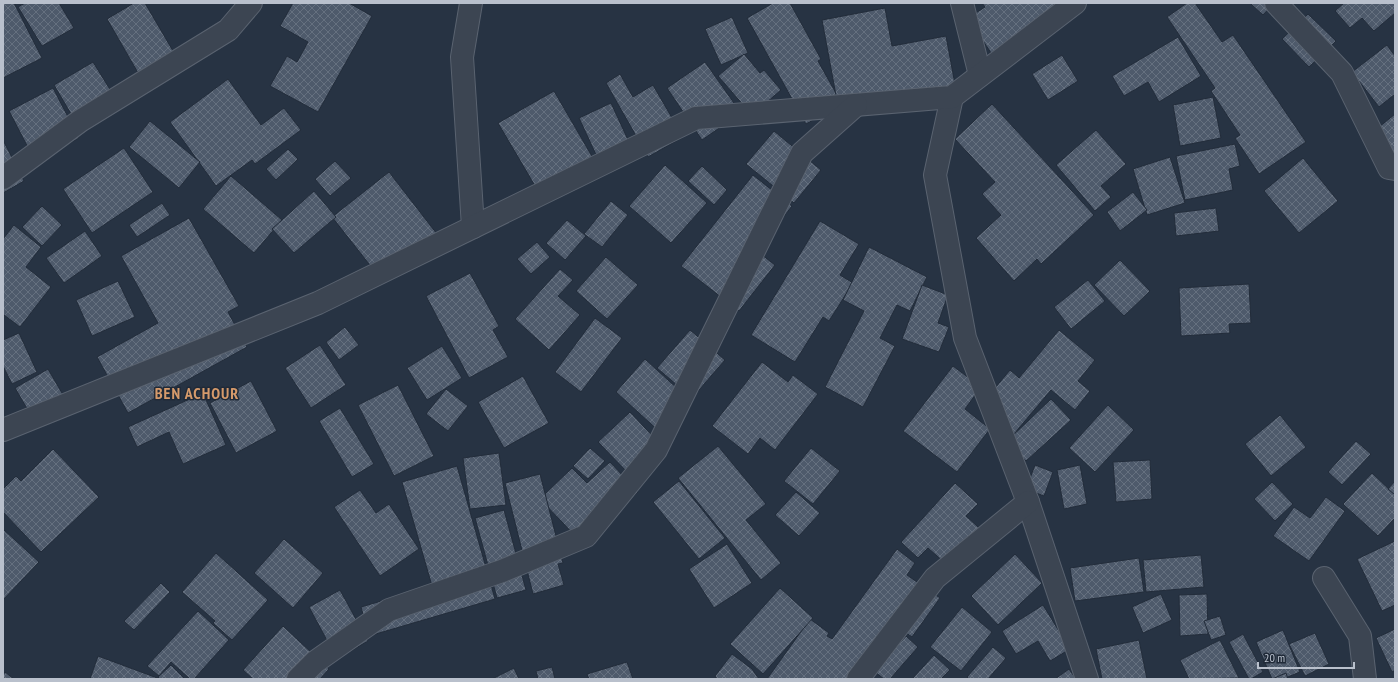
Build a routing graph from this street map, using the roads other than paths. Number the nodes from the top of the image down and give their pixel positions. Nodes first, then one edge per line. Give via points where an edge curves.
1 (251, 3) edge
2 (471, 3) edge
3 (962, 3) edge
4 (1075, 3) edge
5 (1276, 3) edge
6 (980, 75) junction
7 (952, 97) junction
8 (856, 105) junction
9 (1395, 169) edge
10 (3, 178) edge
11 (473, 227) junction
12 (3, 430) edge
13 (1028, 502) junction
14 (1324, 578) dead end
15 (298, 679) edge
16 (858, 679) edge
17 (1087, 679) edge
18 (1365, 679) edge

1 - 10 street via 228,30 80,121
2 - 11 street via 462,57
3 - 6 street
4 - 6 street
5 - 9 street via 1342,73 1389,168
6 - 7 street
7 - 8 street
7 - 13 street via 935,175 965,338
8 - 11 street via 696,118
8 - 15 street via 802,153 656,450 586,536 502,571 389,610 315,662
11 - 12 street via 318,303
13 - 16 street via 935,578
13 - 17 street
14 - 18 street via 1360,636

